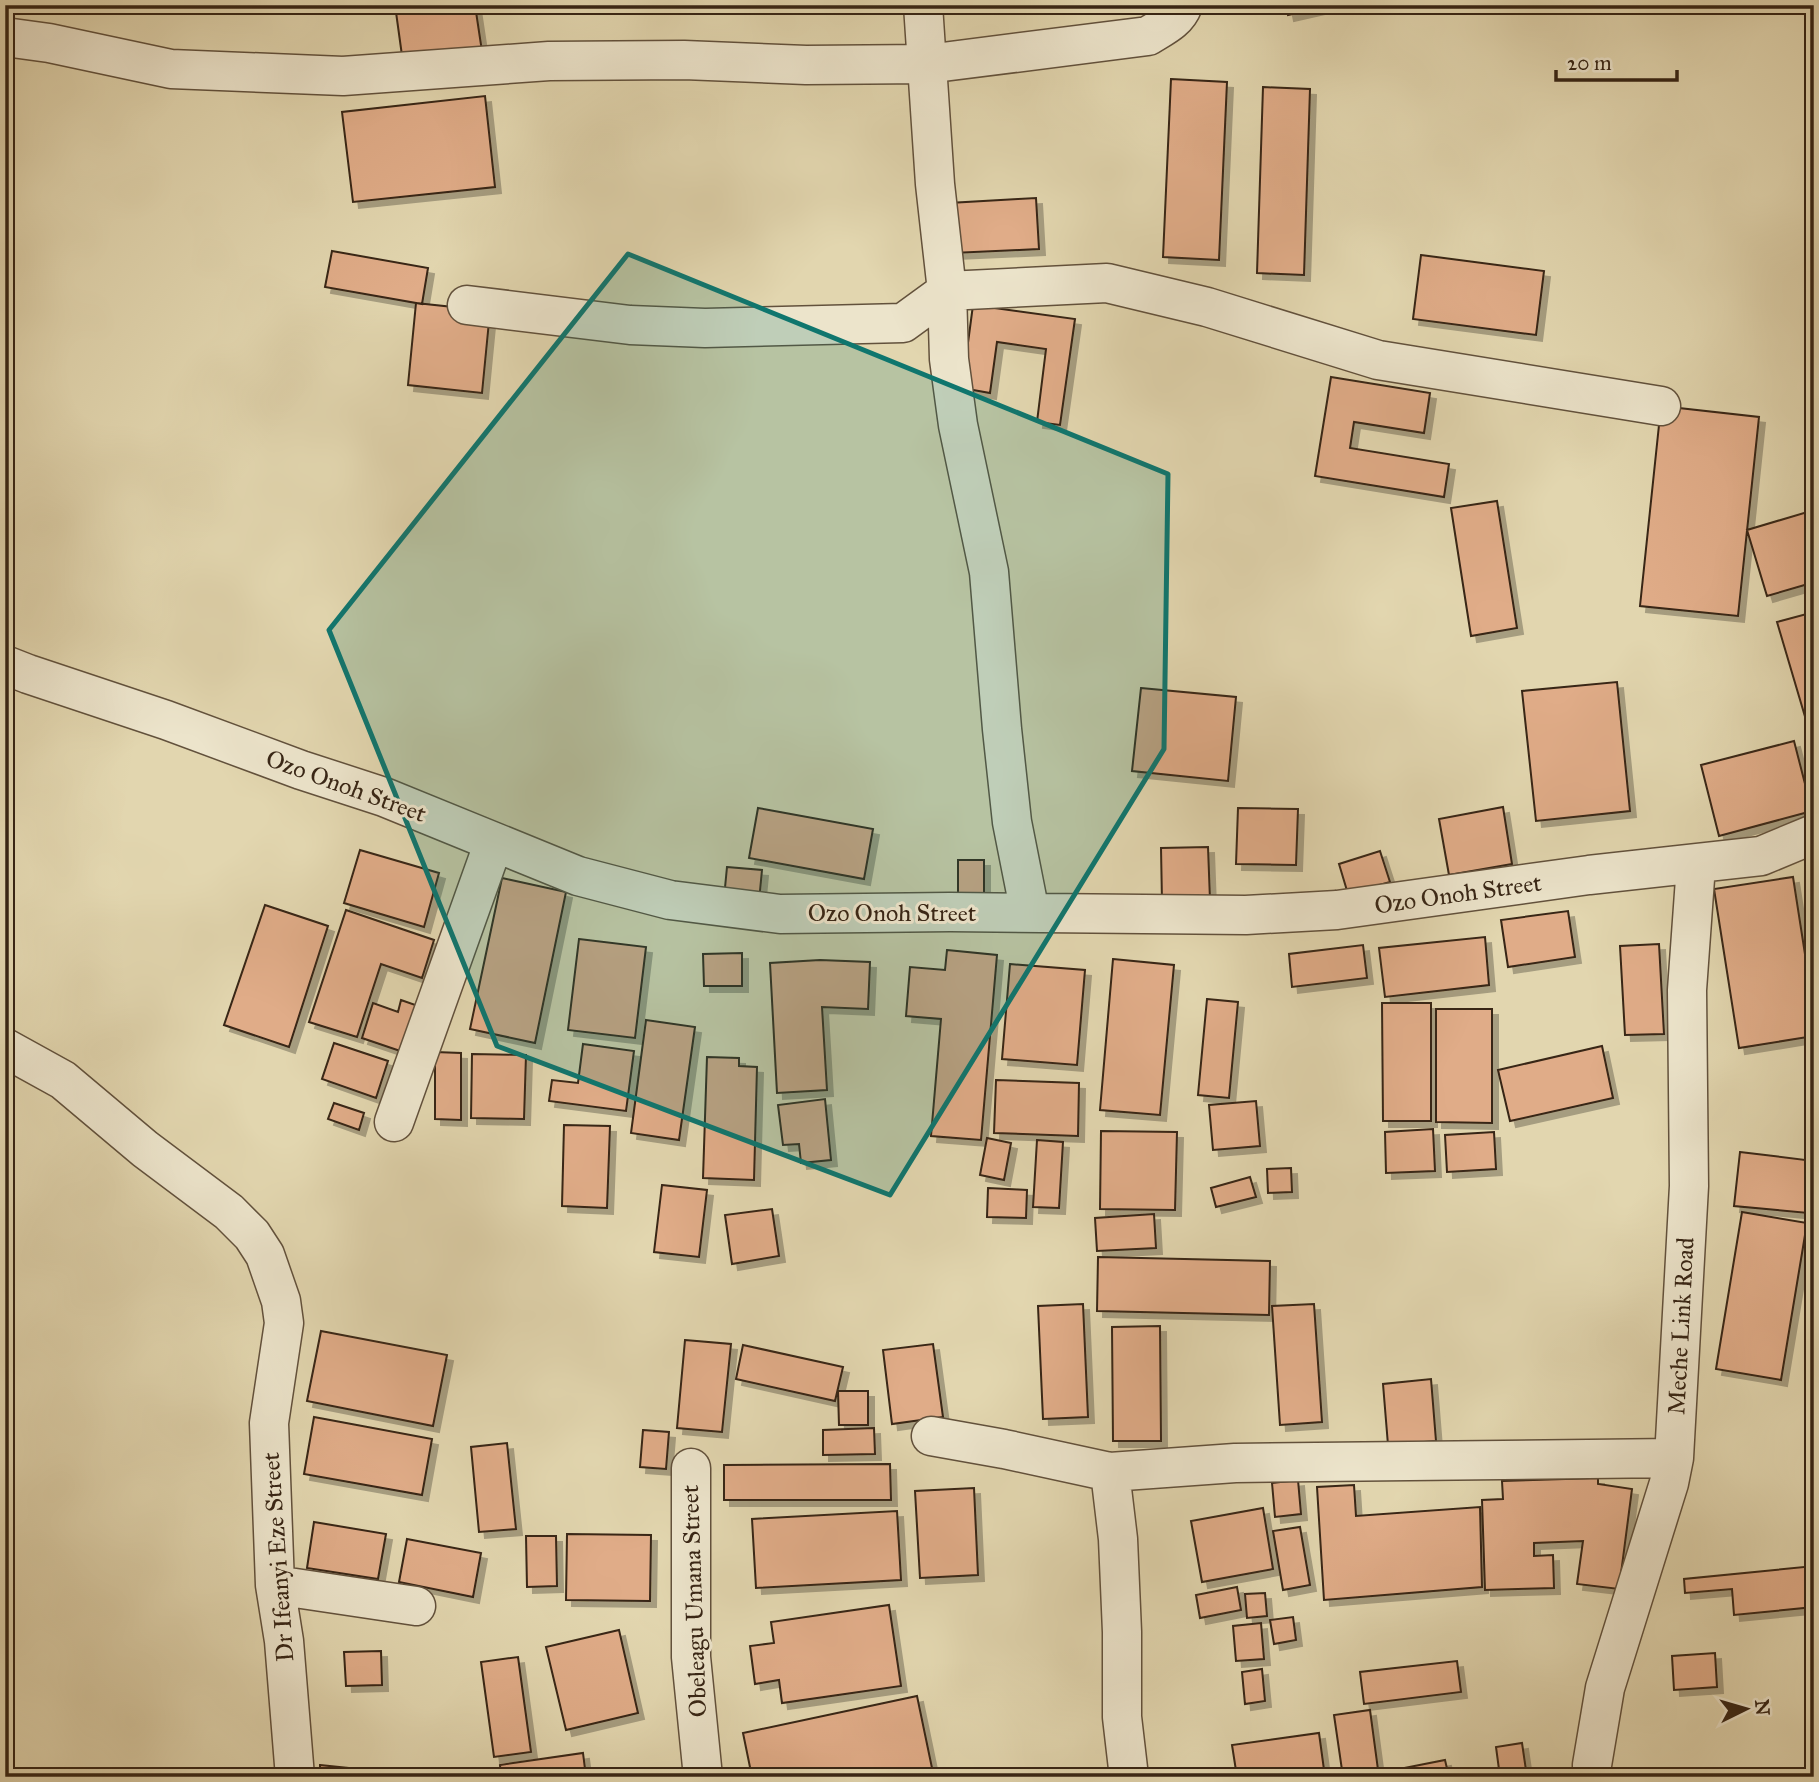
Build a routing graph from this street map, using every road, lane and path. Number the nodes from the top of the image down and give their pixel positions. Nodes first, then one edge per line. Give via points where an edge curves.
1 (923, 5) edge
2 (1183, 5) edge
3 (5, 37) edge
4 (928, 64) junction
5 (947, 291) junction
6 (467, 305) dead end
7 (1661, 406) dead end
8 (5, 665) edge
9 (1814, 835) edge
10 (494, 842) junction
11 (1696, 865) junction
12 (1030, 914) junction
13 (5, 1048) edge
14 (394, 1122) dead end
15 (931, 1436) dead end
16 (1674, 1458) junction
17 (691, 1468) dead end
18 (1110, 1472) junction
19 (275, 1585) junction
20 (416, 1606) dead end
21 (295, 1777) edge
22 (703, 1777) edge
23 (1129, 1777) edge
24 (1592, 1777) edge

1 - 4 street
2 - 4 street via 1173,21 1148,36
3 - 4 street via 171,69 343,76 549,61
4 - 5 street
5 - 6 street via 902,323 642,326
5 - 7 street via 1107,283 1207,307 1378,360
5 - 12 street via 949,359 989,572 1012,822
8 - 10 street, Ozo Onoh Street via 383,797
9 - 11 street, Ozo Onoh Street via 1761,856
10 - 12 street, Ozo Onoh Street via 578,876 670,900 780,914
10 - 14 street
11 - 12 street, Ozo Onoh Street via 1337,910 1234,915
11 - 16 street, Meche Link Road via 1687,990 1689,1186
13 - 19 street, Dr Ifeanyi Eze Street via 62,1080 229,1212 265,1255 284,1323 269,1423
15 - 18 street
16 - 18 street via 1235,1463
16 - 24 street, Meche Link Road via 1605,1688
17 - 22 street, Obeleagu Umana Street via 691,1657
18 - 23 street via 1118,1539 1122,1717
19 - 20 street
19 - 21 street, Dr Ifeanyi Eze Street

